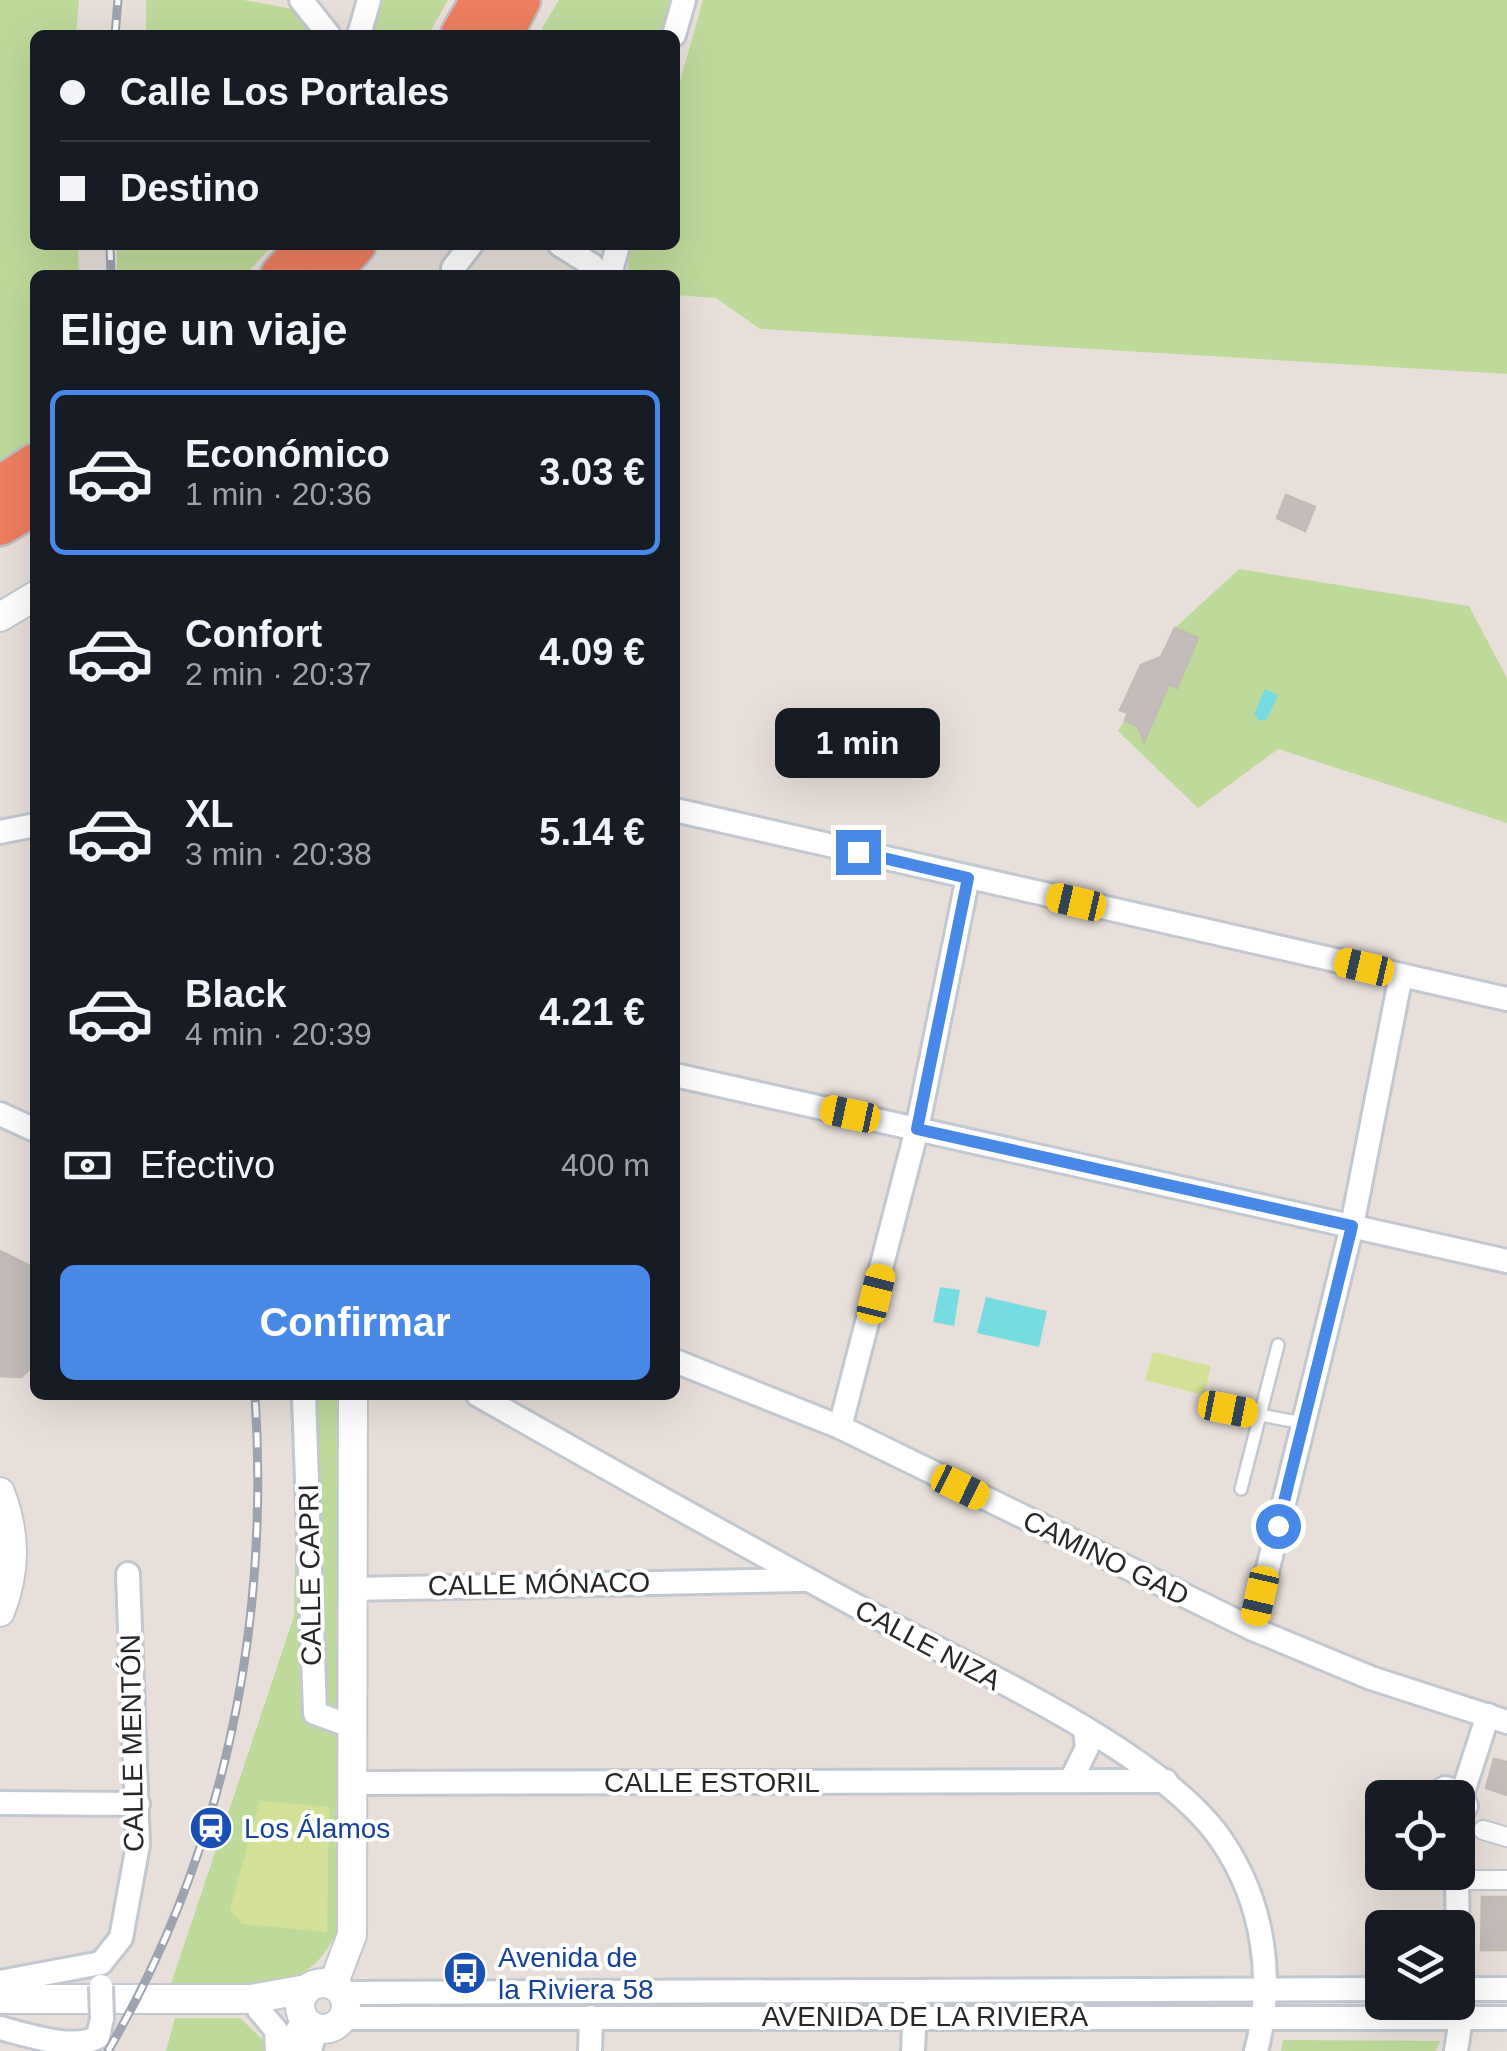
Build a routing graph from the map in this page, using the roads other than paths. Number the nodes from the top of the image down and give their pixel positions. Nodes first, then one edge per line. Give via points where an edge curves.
1 (301, 0) edge
2 (354, 0) edge
3 (368, 0) edge
4 (481, 0) edge
5 (520, 0) edge
6 (684, 0) edge
7 (325, 30) edge
8 (349, 30) edge
9 (360, 30) edge
10 (463, 30) edge
11 (505, 30) edge
12 (675, 30) edge
13 (303, 250) edge
14 (350, 250) edge
15 (568, 250) edge
16 (285, 270) edge
17 (332, 270) edge
18 (595, 270) edge
19 (30, 467) edge
20 (0, 486) edge
21 (30, 508) edge
22 (0, 524) edge
23 (30, 599) edge
24 (0, 618) edge
25 (680, 811) edge
26 (30, 826) edge
27 (0, 832) edge
28 (968, 878) junction
29 (1401, 975) junction
30 (1507, 999) edge
31 (680, 1077) edge
32 (0, 1114) edge
33 (30, 1128) edge
34 (917, 1129) junction
35 (1352, 1226) junction
36 (1507, 1261) edge
37 (1278, 1345) dead end
38 (680, 1363) edge
39 (304, 1400) edge
40 (353, 1400) edge
41 (487, 1400) edge
42 (1228, 1409) dead end
43 (1260, 1415) junction
44 (1304, 1424) junction
45 (840, 1428) junction
46 (1242, 1489) dead end
47 (0, 1492) edge
48 (736, 1541) junction
49 (128, 1574) dead end
50 (726, 1580) junction
51 (809, 1580) junction
52 (352, 1589) junction
53 (0, 1612) edge
54 (1253, 1629) junction
55 (1497, 1719) edge
56 (354, 1727) junction
57 (1085, 1731) junction
58 (1071, 1780) junction
59 (1166, 1780) junction
60 (1469, 1780) edge
61 (354, 1783) junction
62 (0, 1804) edge
63 (138, 1804) junction
64 (1483, 1830) dead end
65 (1507, 1837) edge
66 (1475, 1877) edge
67 (1507, 1880) edge
68 (101, 1974) junction
69 (0, 1982) edge
70 (1507, 1989) edge
71 (1265, 1990) junction
72 (1365, 1990) edge
73 (916, 1991) junction
74 (1475, 1997) edge
75 (0, 1998) edge
76 (1475, 2007) edge
77 (0, 2008) edge
78 (1365, 2009) edge
79 (259, 2010) junction
80 (319, 2012) edge
81 (915, 2015) junction
82 (591, 2017) junction
83 (1265, 2018) junction
84 (1507, 2018) edge
85 (1458, 2020) edge
86 (0, 2028) edge
87 (277, 2051) edge
88 (292, 2051) edge
89 (590, 2051) edge
90 (913, 2051) edge
91 (1256, 2051) edge
92 (1456, 2051) edge

1 - 7 street
2 - 8 street
3 - 9 street
4 - 10 highway
5 - 11 highway
6 - 12 street
13 - 16 highway
14 - 17 highway
15 - 18 street
19 - 20 highway
21 - 22 highway
23 - 24 street
25 - 28 street
26 - 27 street
28 - 29 street
28 - 34 street
29 - 30 street
29 - 35 street
31 - 34 street
32 - 33 street
34 - 35 street
34 - 45 street
35 - 36 street
35 - 44 street
37 - 43 lane
38 - 45 street, CAMINO GAD
39 - 56 street, CALLE CAPRI via 315,1713
40 - 52 street, CALLE CAPRI
41 - 48 street, CALLE NIZA
42 - 43 lane
43 - 44 lane
43 - 46 lane
44 - 54 street
45 - 54 street, CAMINO GAD
47 - 53 street via 14,1540 11,1582
48 - 50 street
48 - 51 street, CALLE NIZA
49 - 63 street, CALLE MENTÓN
50 - 51 street, CALLE MÓNACO
50 - 52 street, CALLE MÓNACO
51 - 57 street, CALLE NIZA
52 - 56 street, CALLE CAPRI
54 - 55 street, CAMINO GAD via 1370,1678
55 - 60 street
56 - 61 street, CALLE CAPRI
57 - 58 street via 1082,1764
57 - 59 street, CALLE NIZA
58 - 59 street, CALLE ESTORIL
58 - 61 street, CALLE ESTORIL
59 - 71 street, CALLE NIZA via 1222,1840 1255,1902
61 - 80 street, CALLE CAPRI via 352,1934
62 - 63 street
63 - 68 street, CALLE MENTÓN via 138,1845 121,1938
64 - 65 street
66 - 67 street
68 - 69 street
68 - 86 street, bridge via 102,2018 98,2038 88,2045
70 - 74 street, AVENIDA DE LA RIVIERA
71 - 72 street, AVENIDA DE LA RIVIERA
71 - 73 street, AVENIDA DE LA RIVIERA
71 - 83 street, CALLE NIZA
73 - 80 street, AVENIDA DE LA RIVIERA
73 - 81 street
75 - 80 street, AVENIDA DE LA RIVIERA via 252,2000
76 - 84 street, AVENIDA DE LA RIVIERA
77 - 79 street, AVENIDA DE LA RIVIERA
78 - 83 street, AVENIDA DE LA RIVIERA
79 - 80 street, AVENIDA DE LA RIVIERA
79 - 87 street via 276,2030
80 - 82 street, AVENIDA DE LA RIVIERA
80 - 88 street via 296,2032
81 - 82 street, AVENIDA DE LA RIVIERA
81 - 83 street, AVENIDA DE LA RIVIERA
81 - 90 street
82 - 89 street
83 - 91 street, CALLE NIZA
85 - 92 street

